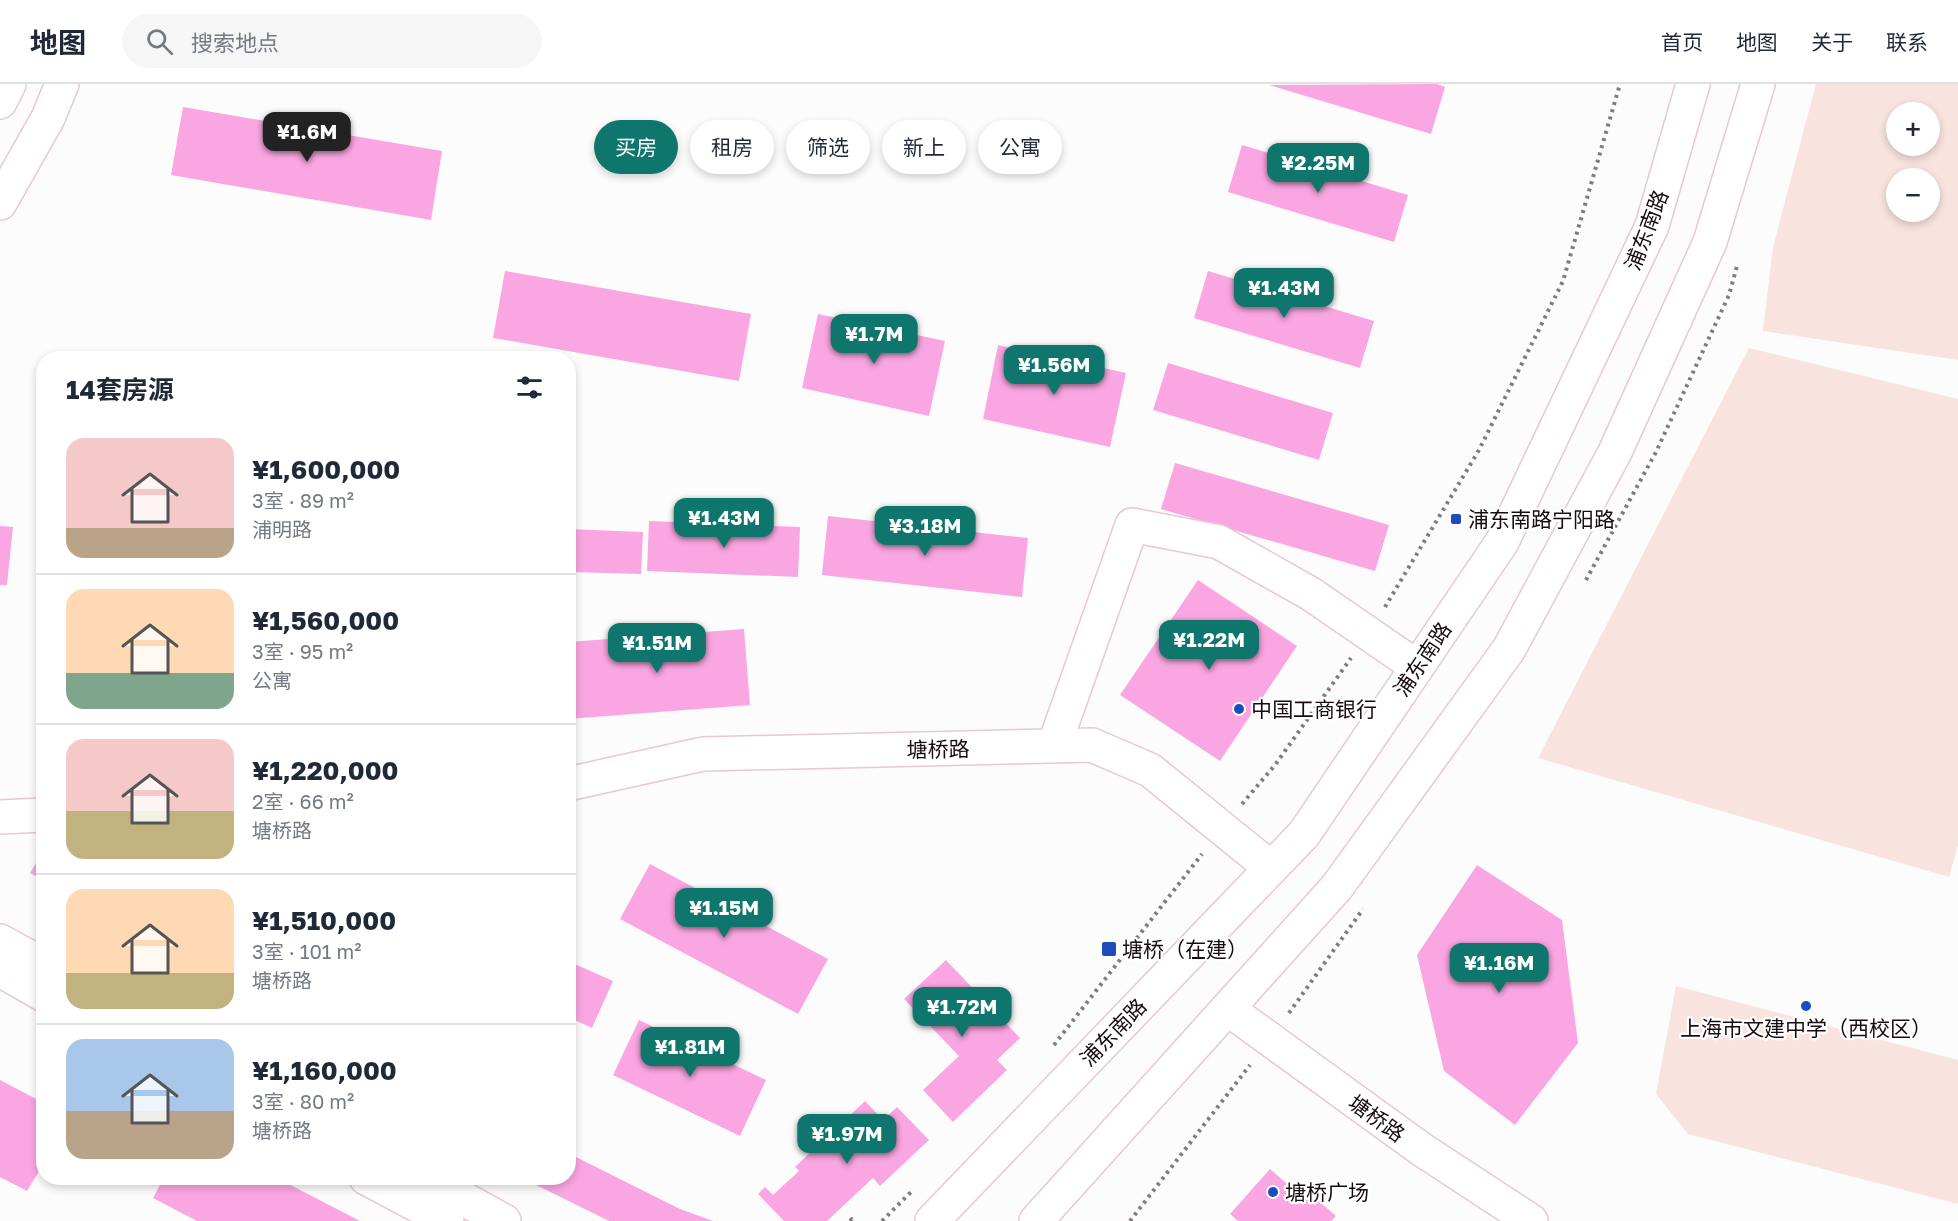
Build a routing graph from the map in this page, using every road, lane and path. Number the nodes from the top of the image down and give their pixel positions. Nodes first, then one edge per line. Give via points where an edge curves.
1 (9, 84) edge
2 (62, 84) edge
3 (1620, 84) edge
4 (1693, 84) edge
5 (1758, 84) edge
6 (0, 102) edge
7 (0, 203) edge
8 (1369, 634) junction
9 (1417, 667) junction
10 (1054, 746) junction
11 (576, 782) edge
12 (36, 815) edge
13 (0, 817) edge
14 (1221, 829) junction
15 (1271, 868) junction
16 (0, 941) edge
17 (36, 961) edge
18 (0, 970) edge
19 (36, 990) edge
20 (1228, 1009) junction
21 (1048, 1052) dead end
22 (379, 1185) edge
23 (439, 1185) edge
24 (916, 1188) dead end
25 (447, 1221) edge
26 (504, 1221) edge
27 (882, 1221) edge
28 (932, 1221) edge
29 (1036, 1221) edge
30 (1531, 1221) edge

1 - 6 main road
2 - 7 main road via 48,118
3 - 8 path via 1563,281 1479,450
4 - 9 main road, 浦东南路 via 1652,226 1502,542
5 - 20 main road via 1710,242 1615,452 1509,649 1337,887
8 - 9 main road
8 - 10 main road via 1311,594 1219,542 1132,525
8 - 14 path via 1275,765
9 - 15 main road, 浦东南路 via 1304,834
10 - 11 main road, 塘桥路 via 703,754
10 - 14 main road, 塘桥路 via 1092,745 1150,770
12 - 13 main road
14 - 15 main road, 塘桥路
14 - 21 path
15 - 28 main road, 浦东南路
16 - 17 main road
18 - 19 main road
20 - 29 main road
20 - 30 main road, 塘桥路 via 1421,1149
22 - 25 main road
23 - 26 main road
24 - 27 path

